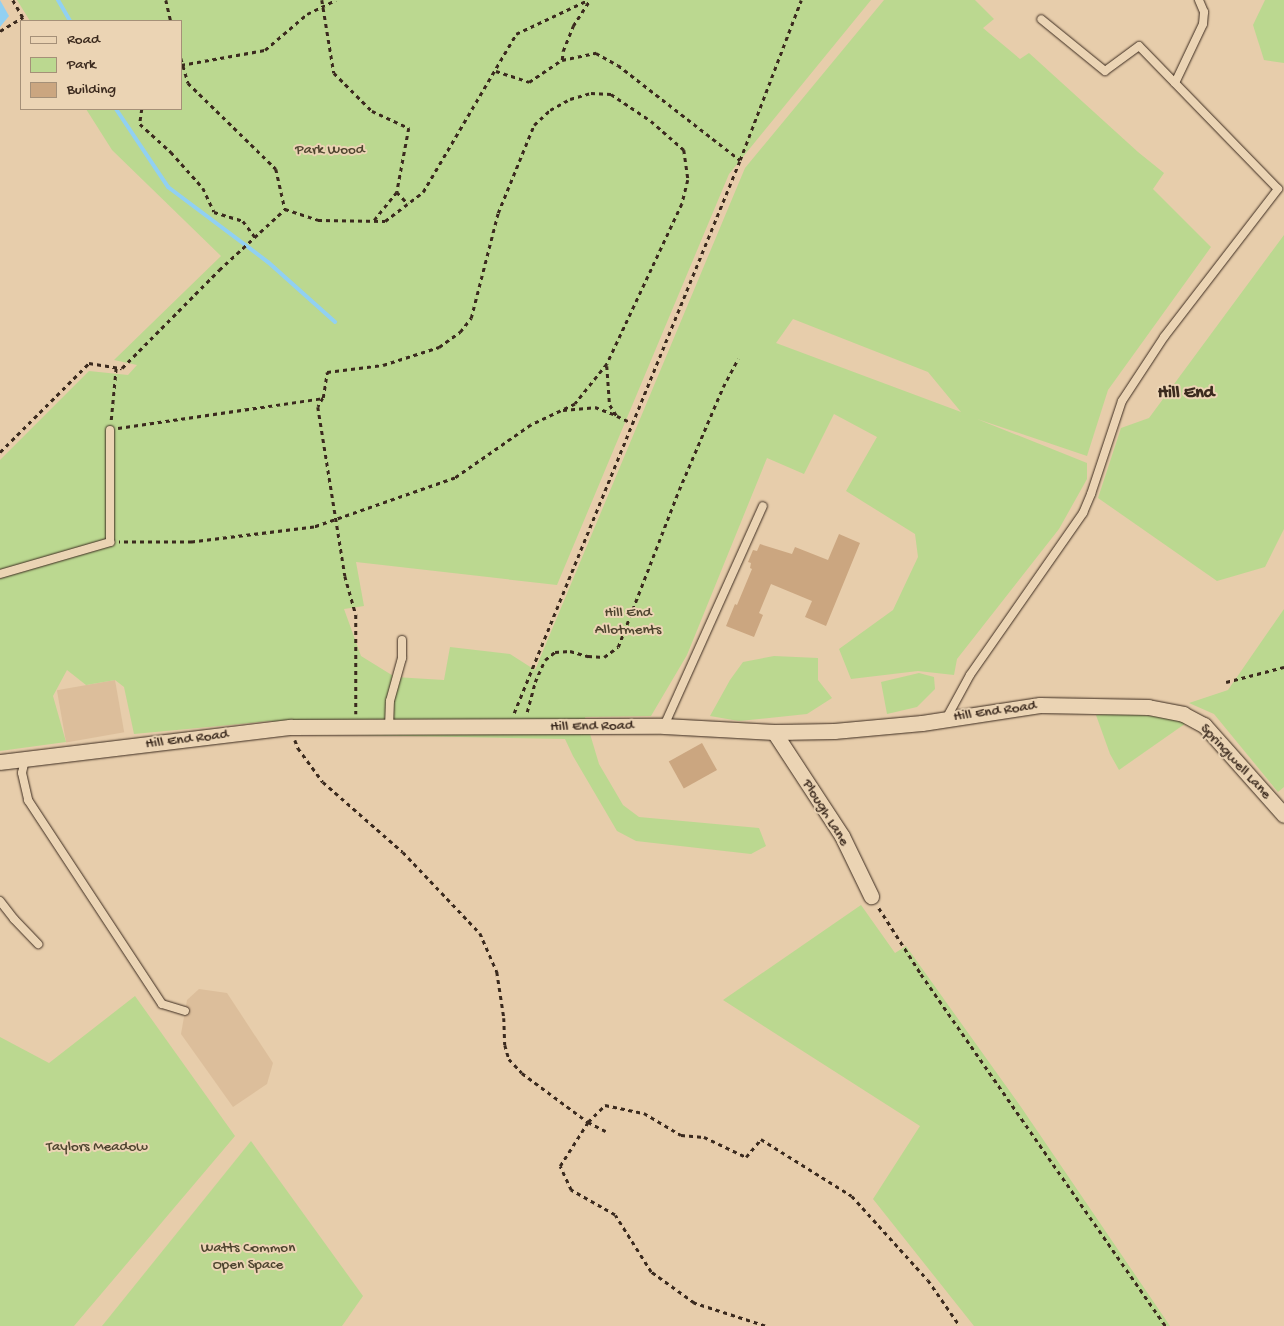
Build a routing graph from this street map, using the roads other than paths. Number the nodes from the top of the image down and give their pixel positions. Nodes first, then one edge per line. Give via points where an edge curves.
1 (1200, 0) edge
2 (1041, 19) dead end
3 (1175, 83) junction
4 (1281, 187) edge
5 (110, 430) road end
6 (763, 506) dead end
7 (0, 574) edge
8 (402, 640) dead end
9 (1183, 714) joint
10 (946, 719) junction
11 (664, 726) junction
12 (389, 728) junction
13 (774, 732) junction
14 (24, 759) junction
15 (0, 762) edge
16 (1284, 816) edge
17 (872, 896) road end
18 (0, 901) edge
19 (38, 944) dead end
20 (185, 1011) dead end

1 - 3 lane via 1203,24
2 - 3 lane via 1105,71 1139,46
3 - 4 lane
4 - 10 lane via 1164,337 1122,401 1083,513 970,674
5 - 7 lane via 110,542
6 - 11 lane
8 - 12 lane via 402,658 390,701
9 - 10 street, Hill End Road via 1148,707 1040,705
9 - 16 street, Springwell Lane via 1204,725
10 - 13 street, Hill End Road via 834,730
11 - 12 street, Hill End Road
11 - 13 street, Hill End Road
12 - 14 street, Hill End Road via 290,727
13 - 17 street, Plough Lane via 842,836
14 - 15 street, Hill End Road
14 - 20 lane via 22,774 28,800 162,1004
18 - 19 lane

